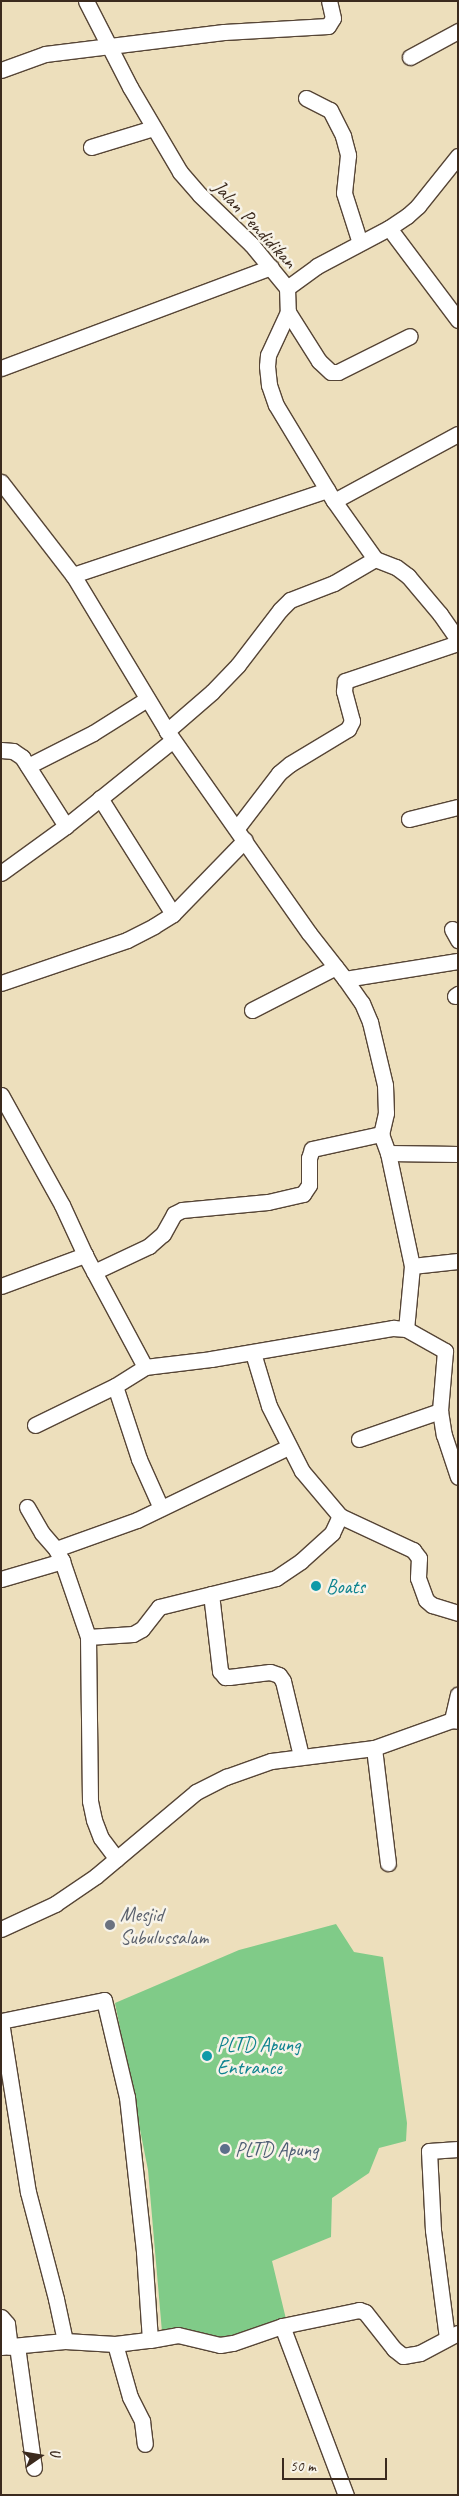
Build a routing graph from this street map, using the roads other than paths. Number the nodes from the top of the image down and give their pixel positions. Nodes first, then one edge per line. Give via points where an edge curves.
1 (86, 1) edge
2 (329, 1) edge
3 (458, 31) edge
4 (110, 47) junction
5 (410, 57) dead end
6 (1, 70) edge
7 (306, 98) dead end
8 (153, 128) junction
9 (90, 147) dead end
10 (458, 156) edge
11 (390, 228) junction
12 (360, 243) junction
13 (271, 267) junction
14 (287, 288) junction
15 (288, 312) junction
16 (458, 320) edge
17 (410, 336) dead end
18 (1, 368) edge
19 (458, 434) edge
20 (3, 488) edge
21 (331, 495) junction
22 (375, 559) junction
23 (73, 575) junction
24 (458, 642) edge
25 (148, 698) junction
26 (170, 736) junction
27 (1, 750) edge
28 (28, 766) junction
29 (100, 798) junction
30 (458, 807) edge
31 (409, 819) dead end
32 (66, 826) junction
33 (241, 834) junction
34 (1, 873) edge
35 (173, 914) junction
36 (458, 961) edge
37 (341, 973) junction
38 (2, 981) edge
39 (252, 1010) dead end
40 (1, 1095) edge
41 (381, 1134) junction
42 (388, 1153) junction
43 (458, 1154) edge
44 (85, 1255) junction
45 (458, 1261) edge
46 (412, 1266) junction
47 (94, 1272) junction
48 (1, 1286) edge
49 (406, 1329) junction
50 (452, 1350) edge
51 (253, 1352) junction
52 (145, 1367) junction
53 (115, 1386) junction
54 (440, 1411) junction
55 (35, 1426) dead end
56 (359, 1439) dead end
57 (288, 1447) junction
58 (458, 1477) edge
59 (160, 1506) junction
60 (27, 1507) dead end
61 (340, 1516) junction
62 (59, 1555) junction
63 (1, 1580) edge
64 (211, 1594) junction
65 (458, 1613) edge
66 (88, 1637) junction
67 (458, 1695) edge
68 (455, 1720) edge
69 (374, 1748) junction
70 (301, 1756) junction
71 (117, 1859) junction
72 (388, 1863) dead end
73 (1, 1929) edge
74 (1, 2022) edge
75 (458, 2149) edge
76 (1, 2317) edge
77 (282, 2326) junction
78 (452, 2335) edge
79 (150, 2340) junction
80 (64, 2341) junction
81 (114, 2344) junction
82 (9, 2346) edge
83 (145, 2444) dead end
84 (34, 2468) dead end
85 (346, 2495) edge

1 - 4 street, Jalan Pendidikan
2 - 4 street via 332,18 328,26 224,32
3 - 5 street
4 - 6 street via 45,54
4 - 8 street, Jalan Pendidikan
7 - 12 street via 330,110 343,136 348,155 344,193
8 - 9 street
8 - 13 street, Jalan Pendidikan via 180,172
10 - 11 street via 418,206
11 - 12 street
11 - 16 street
12 - 14 street via 310,270
13 - 14 street, Jalan Pendidikan
13 - 18 street
14 - 15 street, Jalan Pendidikan
15 - 17 street via 319,361 331,372 338,372
15 - 21 street, Jalan Pendidikan via 268,355 269,385 276,405
19 - 21 street
20 - 23 street
21 - 22 street, Jalan Pendidikan
21 - 23 street
22 - 24 street via 396,567 408,576 440,614
22 - 26 street via 334,583 290,600 238,665
23 - 25 street
24 - 33 street via 345,681 344,690 352,721 348,729 279,773
25 - 26 street
25 - 28 street
26 - 29 street
26 - 33 street
27 - 28 street via 19,754
28 - 32 street
29 - 32 street
29 - 35 street
30 - 31 street
32 - 34 street
33 - 35 street
33 - 37 street
35 - 38 street via 127,940
36 - 37 street
37 - 39 street
37 - 41 street via 362,1002 375,1037 385,1085 386,1113
40 - 44 street via 62,1205
41 - 42 street
41 - 47 street via 312,1149 309,1185 303,1194 268,1202 182,1210 174,1214 163,1234 149,1246
42 - 43 street
42 - 46 street
44 - 47 street
44 - 48 street
45 - 46 street
46 - 49 street
47 - 52 street
49 - 50 street
49 - 51 street via 380,1329
50 - 54 street
51 - 52 street
51 - 57 street via 269,1406
52 - 53 street
53 - 55 street
53 - 59 street
54 - 56 street
54 - 58 street
57 - 59 street
57 - 61 street via 302,1471
59 - 62 street
60 - 62 street
61 - 64 street via 332,1533 276,1578
61 - 65 street via 413,1550 419,1558 418,1578 426,1600
62 - 63 street
62 - 66 street
64 - 66 street via 159,1608 142,1629 133,1634
64 - 70 street via 220,1671 225,1677 270,1672 279,1675
66 - 71 street via 90,1801 101,1838
67 - 68 street
68 - 69 street
69 - 70 street
69 - 72 street
70 - 71 street via 270,1761 196,1792
71 - 73 street via 55,1904
74 - 79 street via 104,2000 127,2097
74 - 80 street via 28,2192
75 - 78 street via 429,2151 433,2230
76 - 82 street via 7,2324
77 - 78 street via 359,2310 365,2312 403,2356 420,2353
77 - 79 street via 220,2345 178,2336
77 - 85 street
79 - 81 street
80 - 81 street
80 - 82 street
81 - 83 street via 130,2397 142,2420
82 - 84 street

